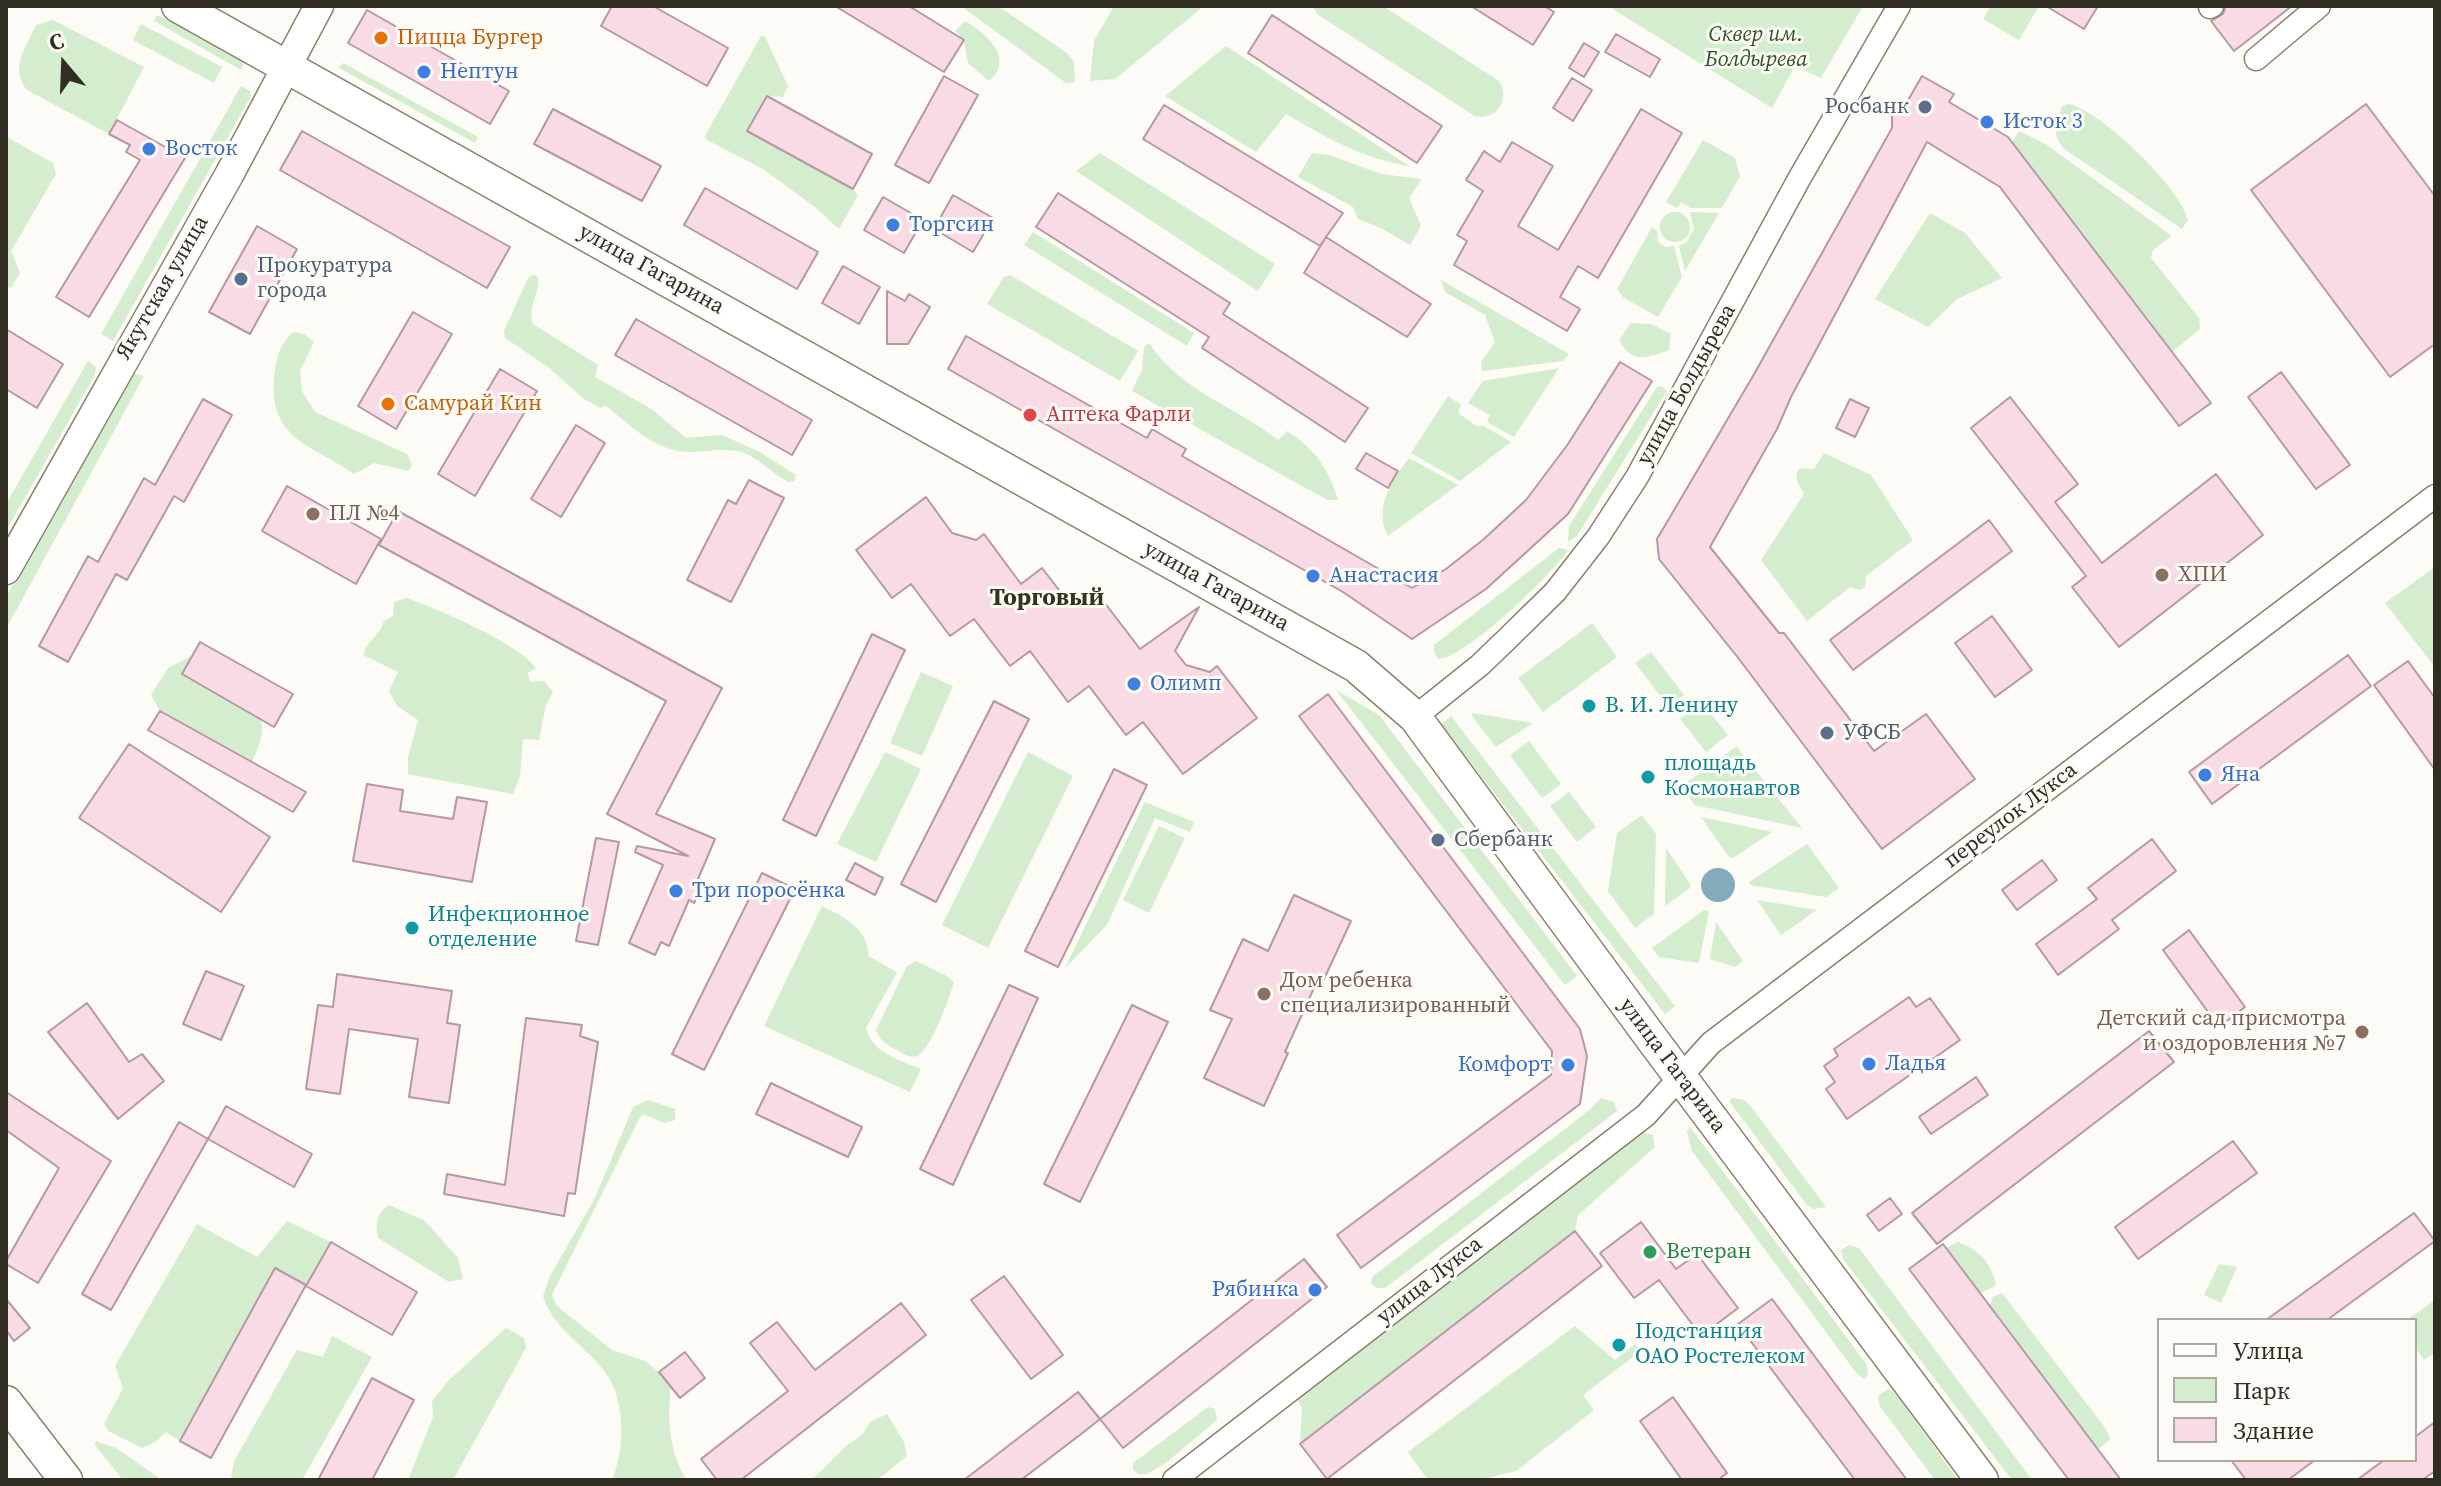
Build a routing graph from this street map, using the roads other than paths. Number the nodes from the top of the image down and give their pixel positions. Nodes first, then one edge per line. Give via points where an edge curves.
1 (178, 6) edge
2 (319, 6) edge
3 (1899, 6) edge
4 (2319, 6) edge
5 (2256, 59) dead end
6 (287, 66) junction
7 (2435, 496) edge
8 (6, 570) edge
9 (1415, 717) junction
10 (1680, 1077) junction
11 (6, 1402) edge
12 (66, 1480) edge
13 (1174, 1480) edge
14 (1982, 1480) edge

1 - 6 main road, улица Гагарина
2 - 6 street, Якутская улица
3 - 9 street, улица Болдырева via 1605,527 1530,617
4 - 5 street
6 - 8 street, Якутская улица
6 - 9 main road, улица Гагарина via 1282,623 1356,666
7 - 10 street, переулок Лукса via 1711,1043
9 - 10 main road, улица Гагарина
10 - 13 street, улица Лукса via 1646,1115
10 - 14 main road, улица Гагарина
11 - 12 main road

